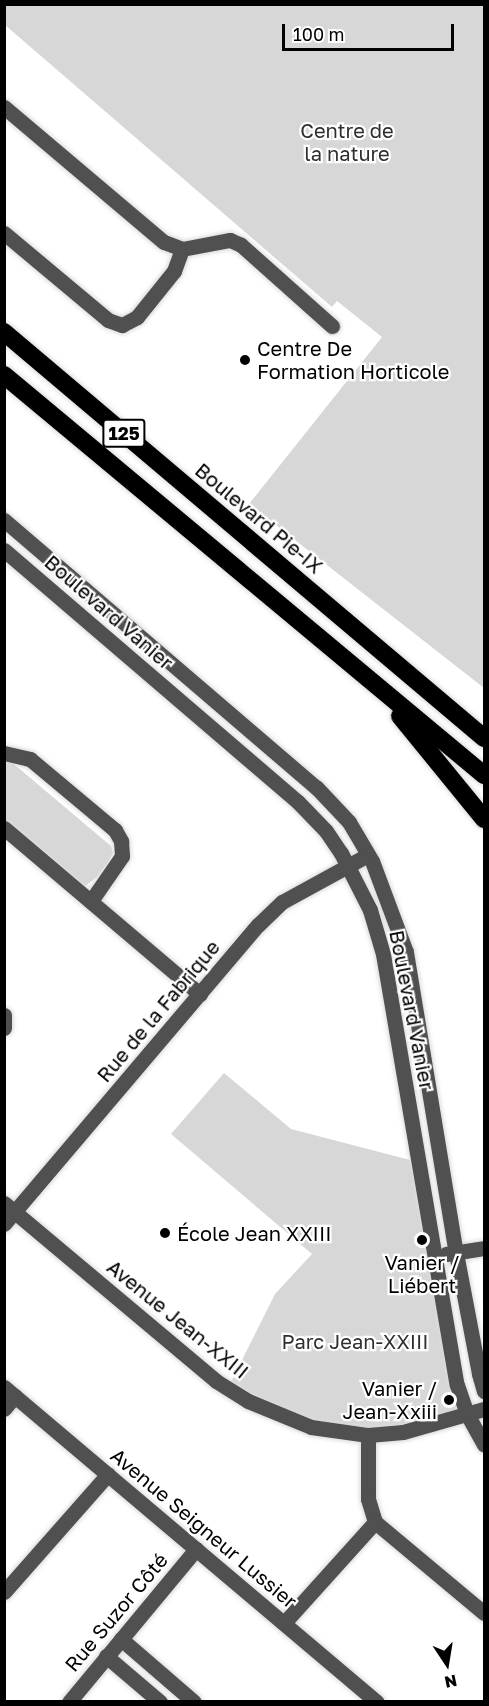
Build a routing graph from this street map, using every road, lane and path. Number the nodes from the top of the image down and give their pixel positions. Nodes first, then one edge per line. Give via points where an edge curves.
1 (4, 107) edge
2 (4, 233) edge
3 (183, 249) junction
4 (332, 326) dead end
5 (4, 332) edge
6 (4, 375) edge
7 (4, 520) edge
8 (4, 550) edge
9 (374, 684) junction
10 (484, 738) edge
11 (4, 753) edge
12 (484, 775) edge
13 (484, 819) edge
14 (4, 828) edge
15 (368, 855) junction
16 (348, 867) junction
17 (91, 901) junction
18 (200, 994) junction
19 (4, 1015) edge
20 (4, 1028) edge
21 (10, 1208) edge
22 (4, 1224) edge
23 (484, 1248) edge
24 (456, 1253) junction
25 (434, 1256) junction
26 (10, 1391) edge
27 (484, 1391) edge
28 (4, 1409) edge
29 (484, 1409) edge
30 (467, 1414) junction
31 (368, 1436) junction
32 (484, 1445) edge
33 (108, 1474) junction
34 (375, 1522) junction
35 (196, 1549) junction
36 (4, 1592) edge
37 (484, 1613) edge
38 (284, 1623) junction
39 (121, 1640) junction
40 (106, 1656) junction
41 (69, 1701) edge
42 (160, 1701) edge
43 (194, 1701) edge
44 (377, 1701) edge

1 - 3 street via 164,242
2 - 3 street via 108,320 122,325 137,317 174,271
3 - 4 street via 230,240 241,245
5 - 10 highway, Boulevard Pie-IX / 125
6 - 9 highway, 125
7 - 15 street, Boulevard Vanier via 316,787 349,822
8 - 16 street, Boulevard Vanier via 298,802 326,831
9 - 12 highway, 125
9 - 13 highway
11 - 17 street via 30,759 115,830 122,856
14 - 17 street
15 - 16 street, Rue de la Fabrique
15 - 24 street, Boulevard Vanier via 406,952
16 - 18 street, Rue de la Fabrique via 282,902 258,924
16 - 25 street, Boulevard Vanier via 370,910 383,954
17 - 18 street
18 - 21 street, Rue de la Fabrique
19 - 20 street
21 - 22 street, Rue de la Fabrique
21 - 31 street, Avenue Jean-XXIII via 216,1381 248,1401 311,1427
23 - 24 street
24 - 25 street
24 - 27 street, Boulevard Vanier
25 - 30 street, Boulevard Vanier via 457,1385
26 - 28 street
26 - 33 street, Avenue Seigneur Lussier
29 - 30 street, Avenue Jean-XXIII
30 - 31 street, Avenue Jean-XXIII via 403,1432
30 - 32 street, Boulevard Vanier
31 - 34 street via 368,1499
33 - 35 street, Avenue Seigneur Lussier
33 - 36 street
34 - 37 street
34 - 38 street
35 - 38 street, Avenue Seigneur Lussier
35 - 39 street, Rue Suzor Côté
38 - 44 street, Avenue Seigneur Lussier
39 - 40 street, Rue Suzor Côté
39 - 43 street
40 - 41 street, Rue Suzor Côté
40 - 42 street

